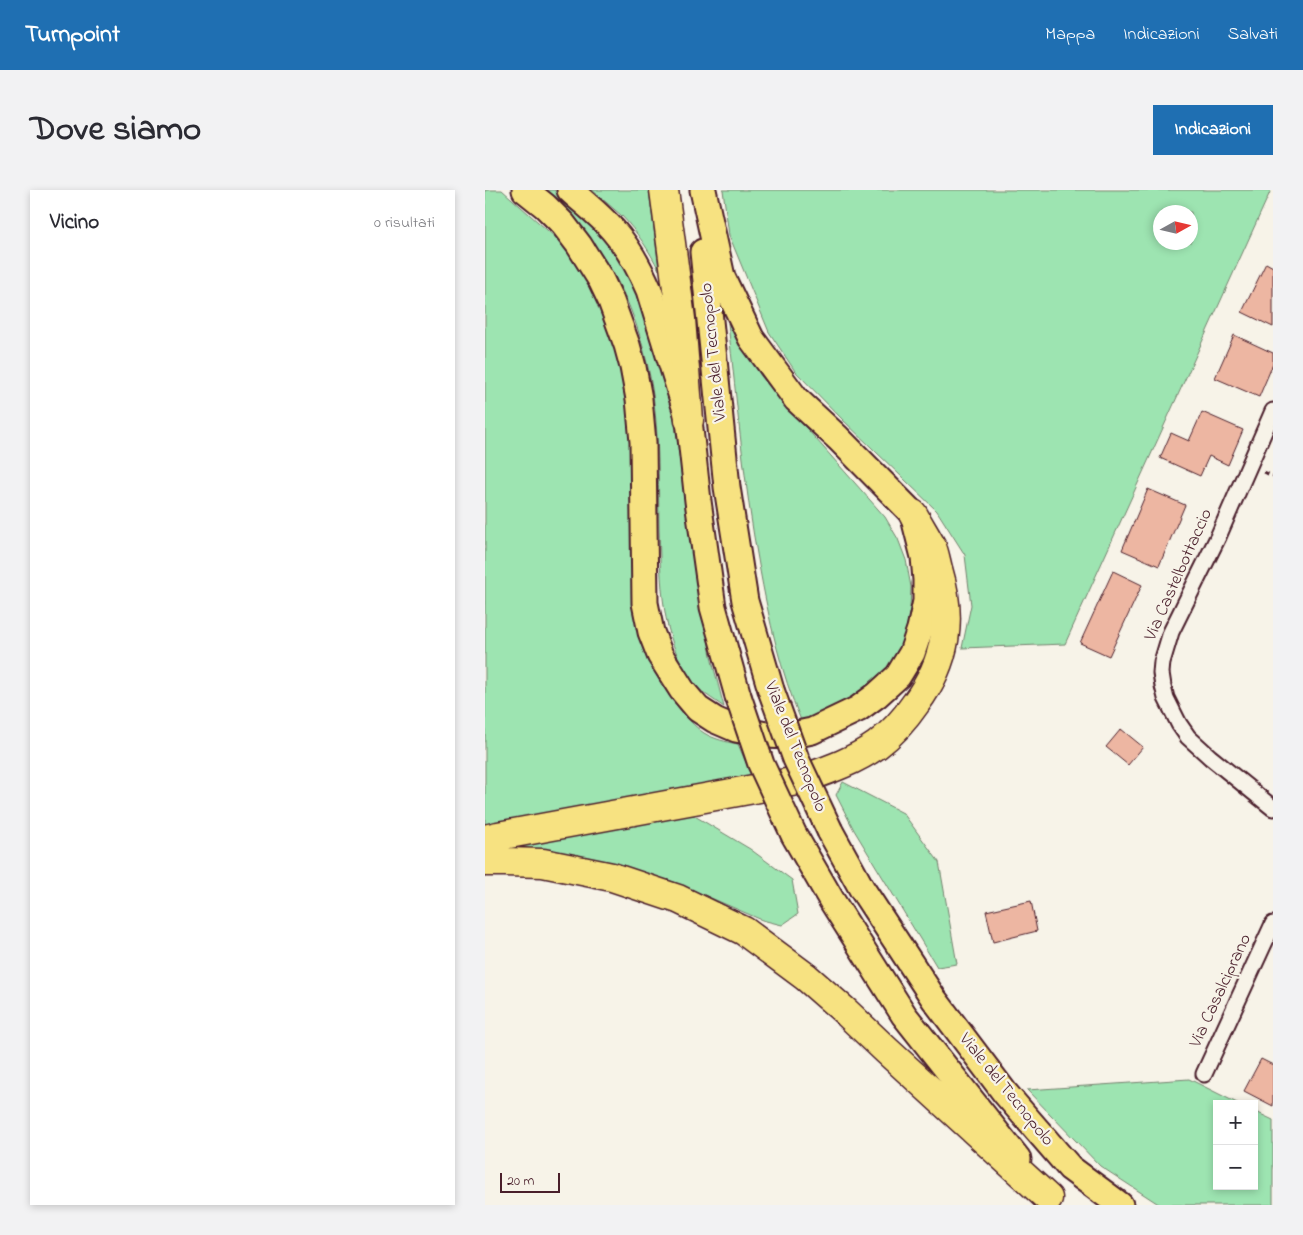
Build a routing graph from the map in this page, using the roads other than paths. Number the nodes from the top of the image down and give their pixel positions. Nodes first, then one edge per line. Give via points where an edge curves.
1 (525, 190) edge
2 (570, 190) edge
3 (665, 190) edge
4 (697, 190) edge
5 (703, 190) edge
6 (1273, 411) edge
7 (689, 420) junction
8 (913, 514) junction
9 (1273, 808) edge
10 (485, 839) edge
11 (485, 862) edge
12 (1273, 924) edge
13 (1204, 1074) dead end
14 (1053, 1201) edge
15 (1120, 1205) edge

1 - 8 highway via 563,224 579,245 601,280 620,323 633,367 643,442 645,603 660,655 681,690 698,709 736,729 788,736 812,731 837,720 877,695 897,676 912,653 926,601 923,557
2 - 7 highway, Viale del Tecnopolo via 614,231 640,270
3 - 7 highway via 681,319
4 - 15 highway, Viale del Tecnopolo, bridge via 727,487 745,601 771,690 796,759 862,889 934,999 1005,1092 1070,1168
5 - 8 highway via 723,277 751,338 796,399
6 - 9 street, Via Castelbottaccio via 1171,632 1161,673 1171,710 1188,737
7 - 14 highway, Viale del Tecnopolo, bridge via 713,607 761,764 794,835 904,1015
8 - 10 highway via 933,549 941,578 945,601 944,643 926,690 904,720 876,746 837,767 797,781
11 - 14 highway via 543,863 612,876 677,899 744,931 806,977
12 - 13 street, Via Casalciprano

